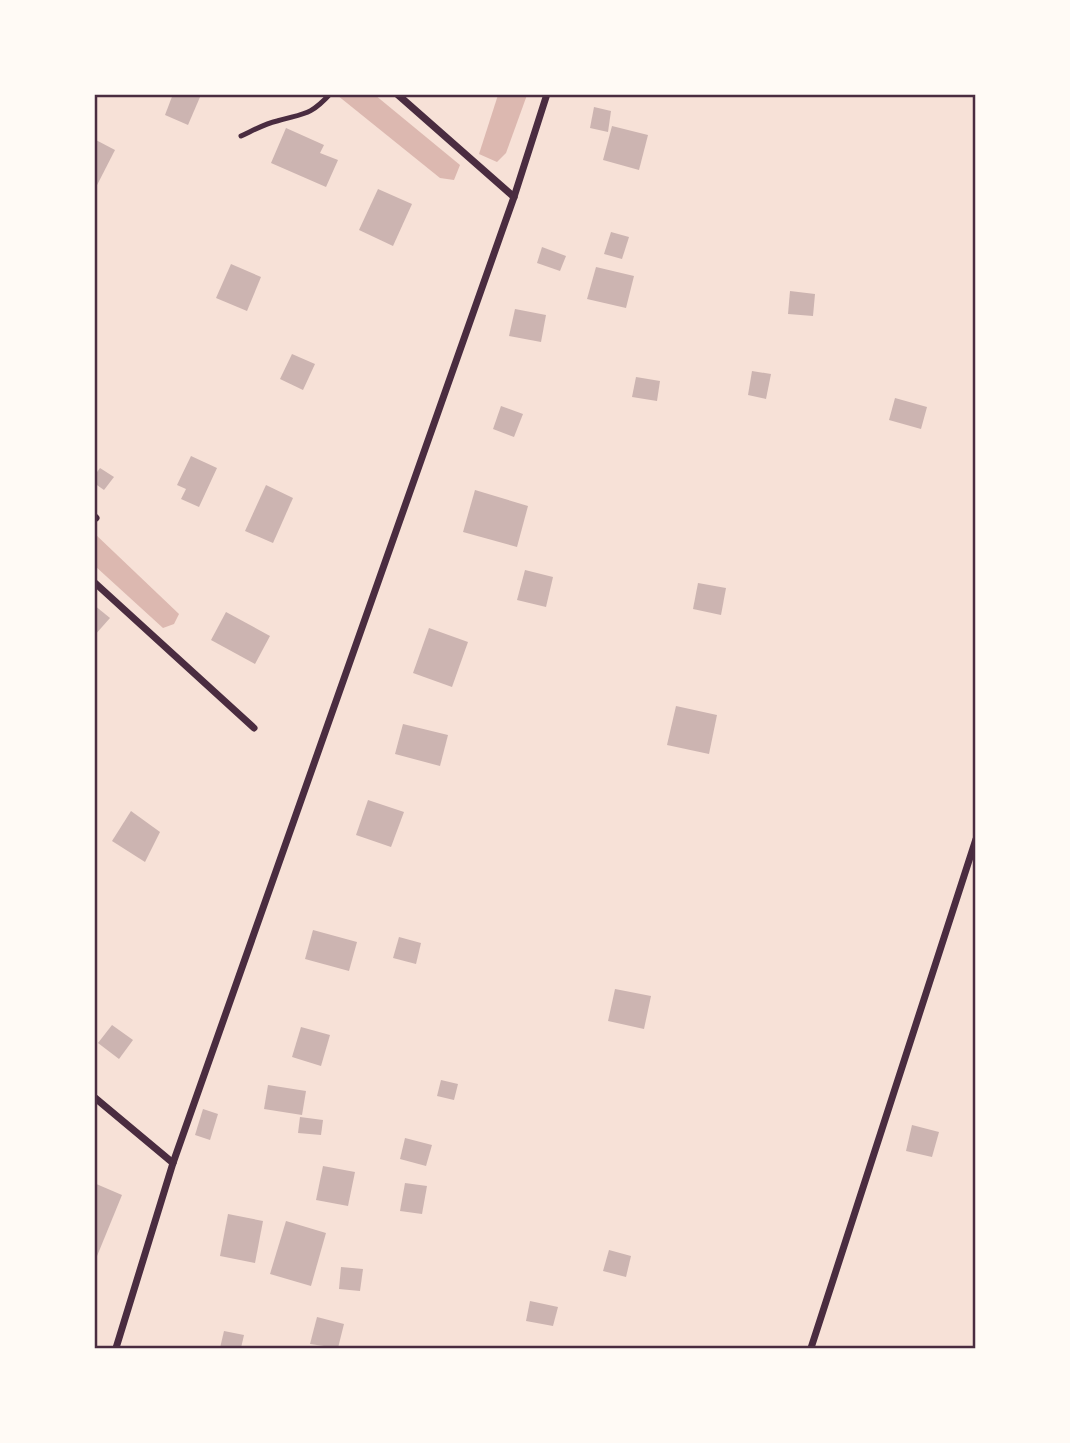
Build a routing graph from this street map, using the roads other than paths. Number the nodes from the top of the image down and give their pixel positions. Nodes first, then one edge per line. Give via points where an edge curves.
1 (330, 94) edge
2 (397, 94) edge
3 (547, 94) edge
4 (241, 136) dead end
5 (514, 197) junction
6 (94, 582) edge
7 (254, 728) dead end
8 (975, 839) edge
9 (94, 1097) edge
10 (173, 1163) junction
11 (116, 1349) edge
12 (811, 1349) edge

1 - 4 lane via 316,110
2 - 5 street
3 - 5 street
5 - 10 street
6 - 7 street
8 - 12 street
9 - 10 street
10 - 11 street

